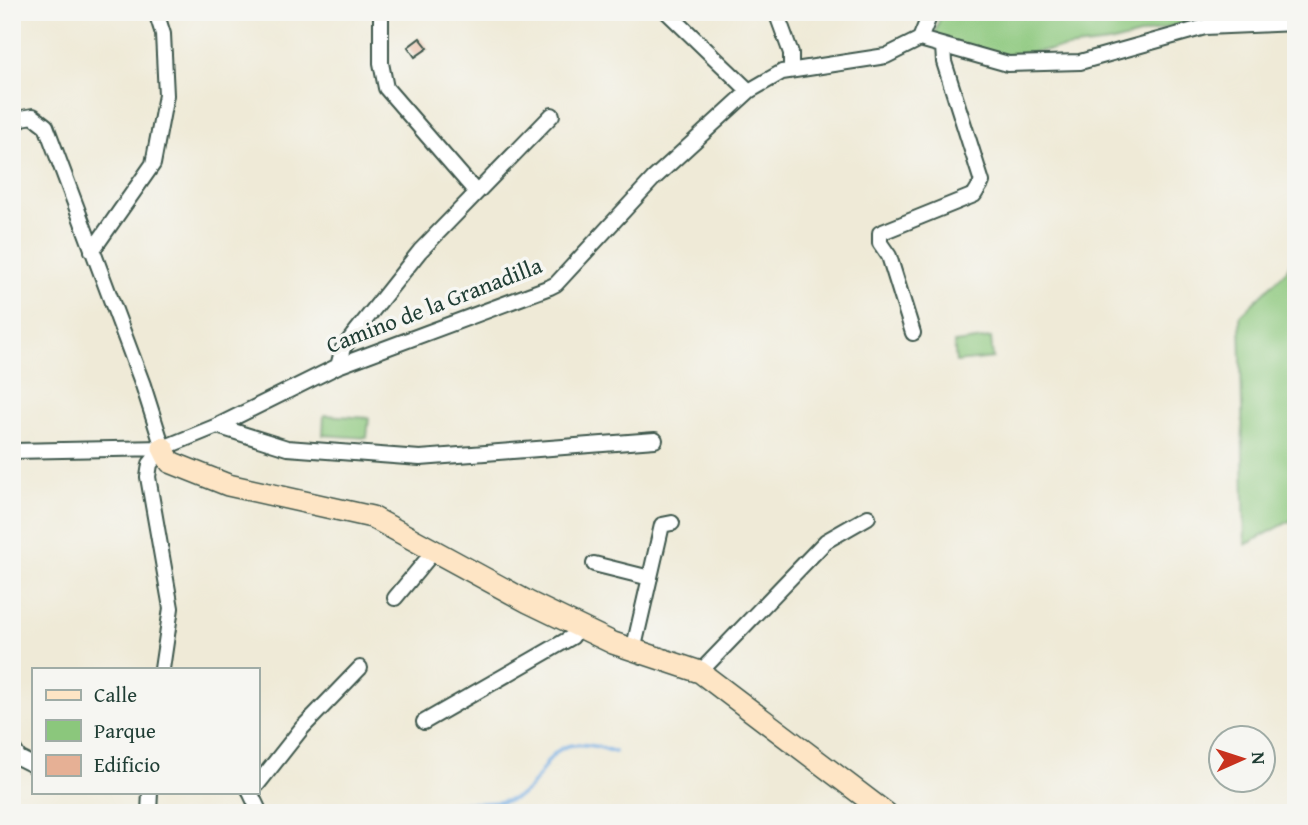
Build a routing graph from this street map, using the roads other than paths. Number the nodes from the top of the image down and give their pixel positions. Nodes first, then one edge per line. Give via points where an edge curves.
1 (156, 12) edge
2 (381, 12) edge
3 (667, 12) edge
4 (776, 12) edge
5 (931, 12) edge
6 (1296, 23) edge
7 (920, 39) junction
8 (943, 46) junction
9 (792, 70) junction
10 (749, 91) junction
11 (552, 115) dead end
12 (12, 127) edge
13 (476, 192) junction
14 (92, 251) junction
15 (913, 332) dead end
16 (338, 366) junction
17 (217, 426) junction
18 (656, 440) dead end
19 (163, 448) junction
20 (12, 450) edge
21 (868, 517) dead end
22 (672, 523) dead end
23 (433, 551) junction
24 (594, 564) dead end
25 (650, 578) junction
26 (395, 598) dead end
27 (579, 627) junction
28 (633, 651) junction
29 (162, 668) edge
30 (360, 668) dead end
31 (700, 672) junction
32 (424, 722) dead end
33 (12, 747) edge
34 (32, 764) edge
35 (259, 782) edge
36 (150, 794) edge
37 (251, 794) edge
38 (149, 813) edge
39 (260, 813) edge
40 (886, 813) edge

1 - 14 street via 163,34 166,95 153,164
2 - 13 street via 386,88
3 - 10 street
4 - 9 street via 791,53
5 - 7 street
6 - 8 street via 1205,27 1080,62 1008,64
7 - 8 street
7 - 9 street, Camino de la Granadilla via 886,56
8 - 15 street via 982,182 974,195 880,233
9 - 10 street, Camino de la Granadilla
10 - 16 street, Camino de la Granadilla via 653,179 556,284
11 - 13 street
12 - 14 street via 33,116 46,126
13 - 16 street via 389,289 343,348
14 - 19 street
16 - 17 street, Camino de la Granadilla
17 - 18 street via 287,448 420,458
17 - 19 street, Camino de la Granadilla
19 - 20 street, Camino de la Granadilla
19 - 23 street via 170,461 228,485 372,517
19 - 29 street via 150,464 148,477 171,598
21 - 31 street via 826,541
22 - 25 street via 662,525
23 - 26 street
23 - 27 street
24 - 25 street
25 - 28 street
27 - 28 street
27 - 32 street via 572,637
28 - 31 street
30 - 35 street via 302,728
31 - 40 street
33 - 34 street via 19,758
36 - 38 street
37 - 39 street

